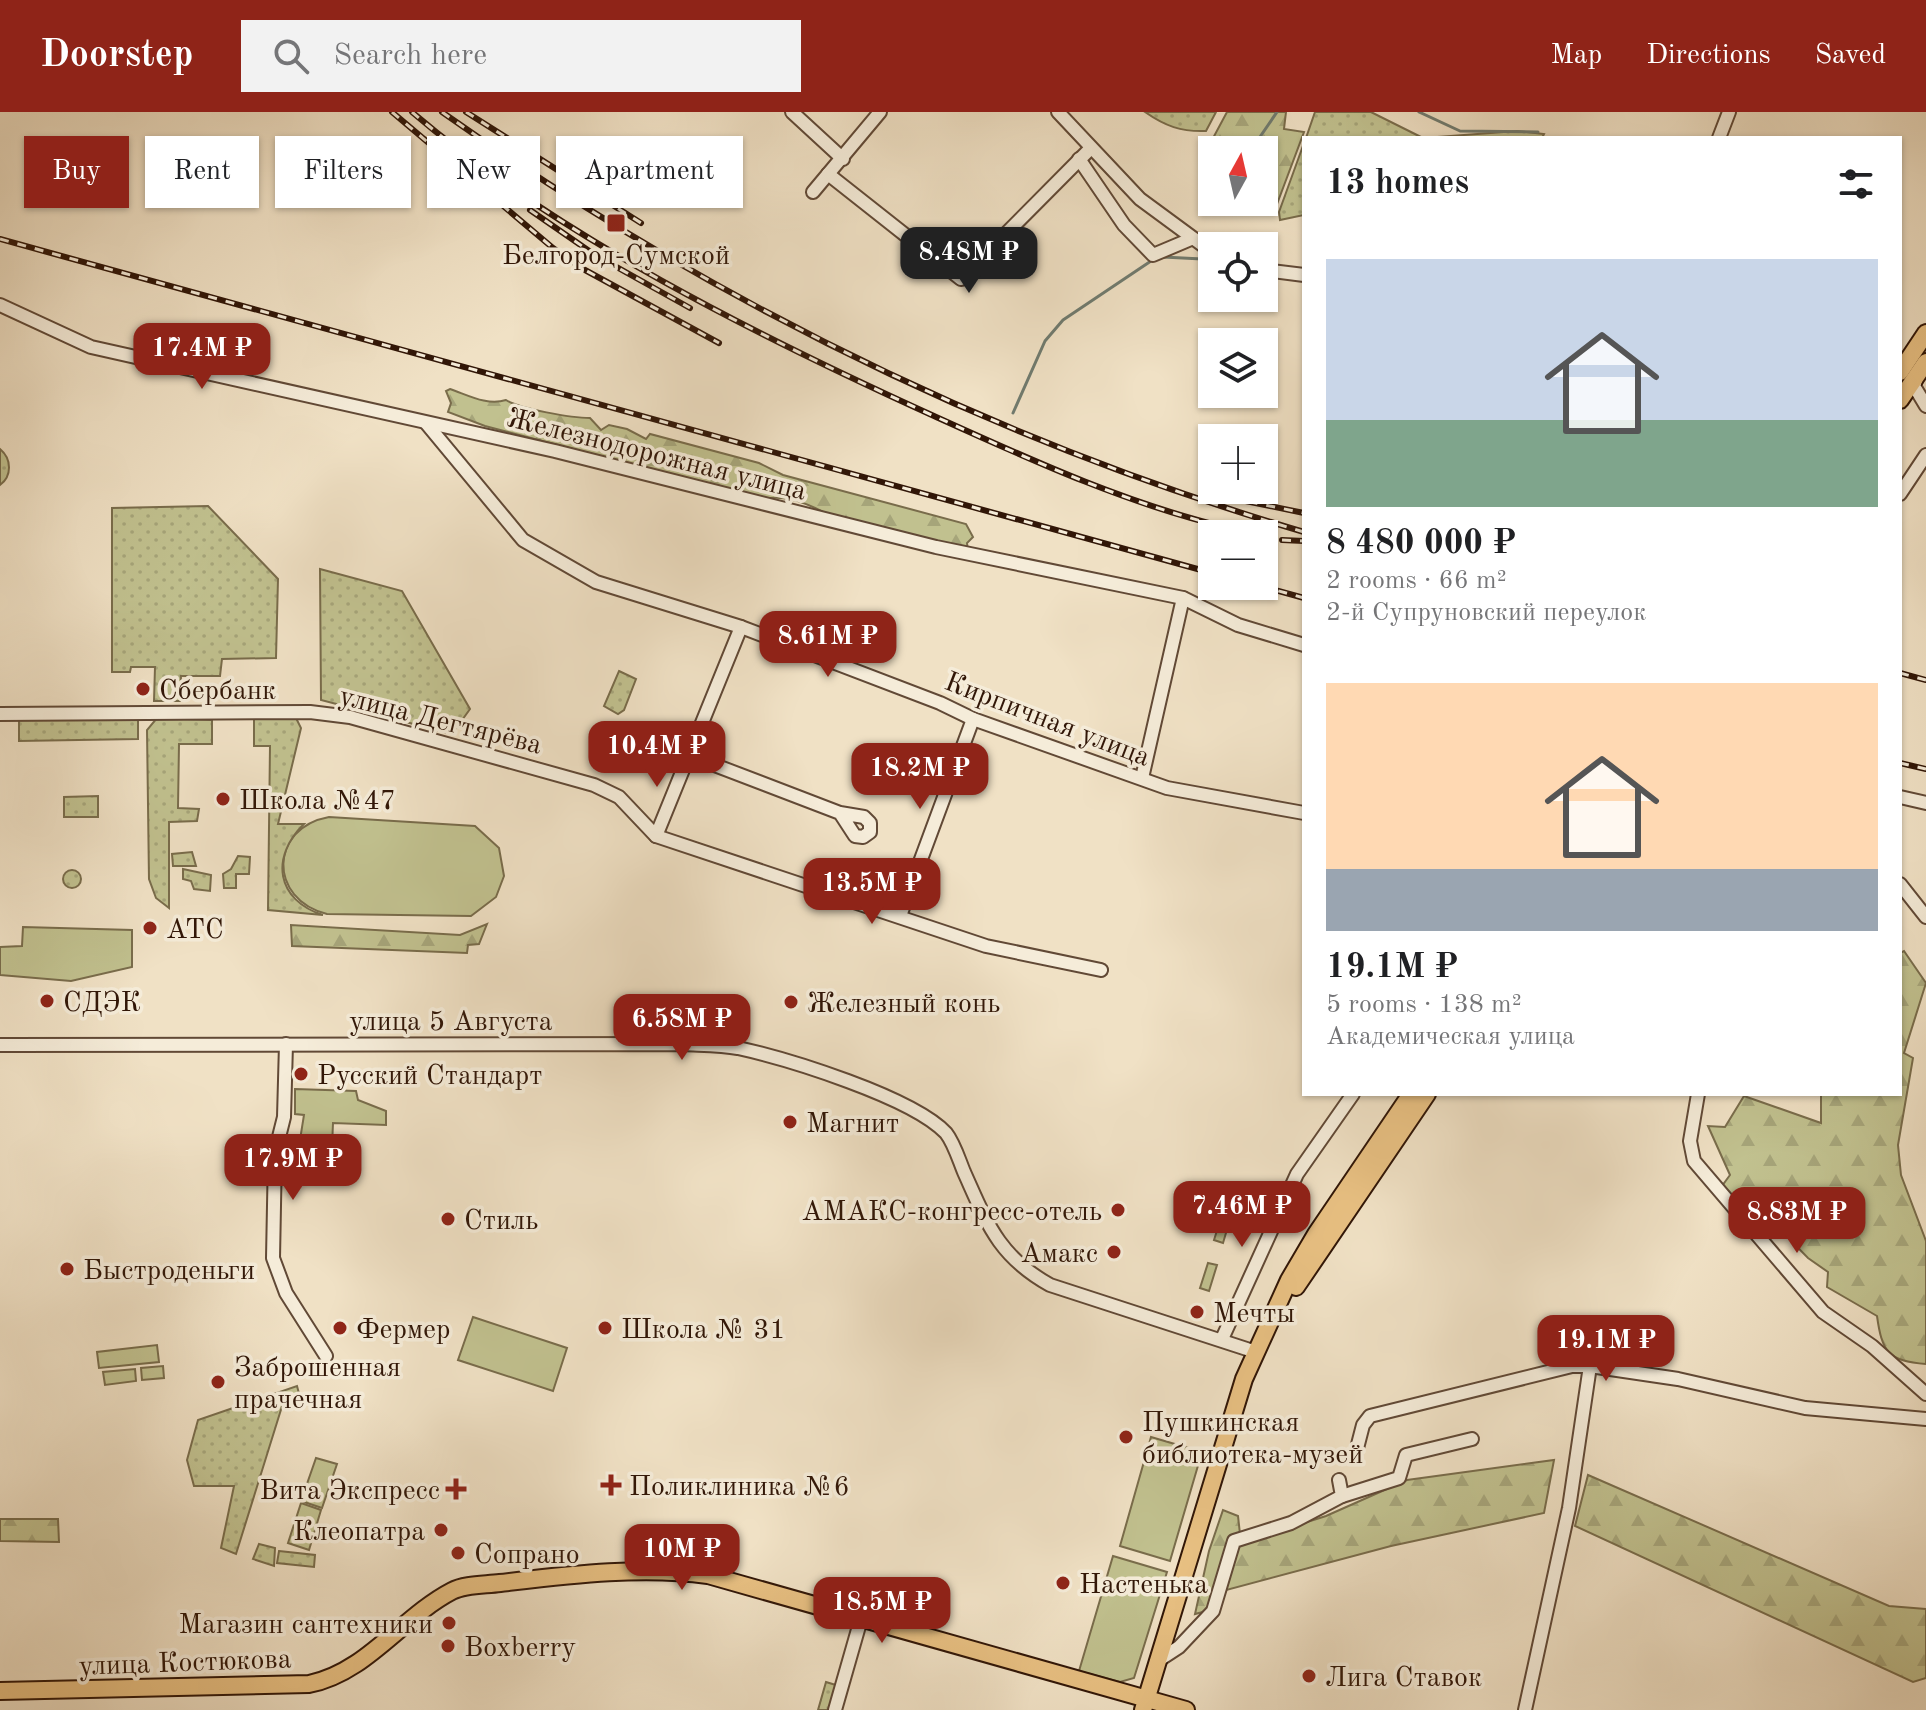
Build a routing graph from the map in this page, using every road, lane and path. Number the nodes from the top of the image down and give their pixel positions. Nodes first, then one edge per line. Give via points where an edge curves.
1 (792, 112) edge
2 (880, 112) edge
3 (1058, 112) edge
4 (1729, 112) edge
5 (1720, 136) edge
6 (1091, 148) junction
7 (843, 159) junction
8 (1079, 159) junction
9 (828, 174) junction
10 (813, 192) dead end
11 (1191, 239) junction
12 (1198, 243) edge
13 (1278, 272) edge
14 (1302, 275) edge
15 (0, 305) edge
16 (1926, 333) edge
17 (1910, 368) edge
18 (1902, 396) edge
19 (1902, 403) edge
20 (1924, 405) edge
21 (426, 423) junction
22 (1926, 455) edge
23 (1902, 491) edge
24 (1183, 598) junction
25 (741, 627) junction
26 (1302, 644) edge
27 (0, 714) edge
28 (973, 719) junction
29 (691, 756) junction
30 (1142, 778) junction
31 (1902, 797) edge
32 (1926, 803) edge
33 (840, 813) dead end
34 (1302, 813) edge
35 (656, 836) junction
36 (1902, 887) edge
37 (900, 916) junction
38 (1926, 917) edge
39 (1101, 970) dead end
40 (286, 1044) junction
41 (0, 1045) edge
42 (1352, 1096) edge
43 (1410, 1096) edge
44 (1426, 1096) edge
45 (1698, 1096) edge
46 (1267, 1327) junction
47 (1222, 1339) junction
48 (1256, 1352) junction
49 (326, 1356) dead end
50 (1590, 1366) junction
51 (1926, 1394) edge
52 (1926, 1419) edge
53 (1472, 1439) dead end
54 (1355, 1456) dead end
55 (1339, 1480) dead end
56 (1342, 1496) junction
57 (861, 1619) junction
58 (1156, 1662) junction
59 (0, 1691) edge
60 (1144, 1704) edge
61 (835, 1710) edge
62 (1186, 1710) edge
63 (1525, 1710) edge

1 - 7 street
2 - 7 street
3 - 6 street
4 - 5 street
6 - 8 street
6 - 11 street via 1140,199
7 - 9 street
8 - 9 street via 961,279
8 - 11 street via 1124,225 1153,255
9 - 10 street
11 - 12 street
13 - 14 street
15 - 21 street, Железнодорожная улица via 91,347
16 - 17 main road
17 - 18 main road
17 - 20 street
19 - 20 street
21 - 24 street, Железнодорожная улица via 936,547
21 - 25 street, Кирпичная улица via 523,540 596,582
22 - 23 street
24 - 26 street, Железнодорожная улица via 1238,625
24 - 30 street
25 - 28 street, Кирпичная улица
25 - 29 street
27 - 35 street, улица Дегтярёва via 330,713 594,785 619,797
28 - 30 street, Кирпичная улица
28 - 37 street
29 - 33 street
29 - 35 street
30 - 34 street, Кирпичная улица via 1167,788
31 - 32 street
35 - 37 street
36 - 38 street
37 - 39 street via 986,946
40 - 41 street, улица 5 Августа
40 - 47 street, улица 5 Августа via 684,1044 738,1048 823,1074 910,1107 947,1135 990,1230 1026,1271 1050,1285
40 - 49 street via 284,1117 275,1153 273,1258 286,1293
42 - 47 street via 1297,1174
43 - 46 main road via 1316,1234
44 - 46 main road
45 - 51 street via 1690,1141 1694,1161 1823,1312
46 - 48 main road
47 - 48 street, улица 5 Августа
48 - 58 main road
50 - 52 street via 1678,1379 1805,1408
50 - 54 street via 1370,1416
50 - 63 street via 1569,1508
53 - 56 street via 1406,1455 1399,1478
55 - 56 street
56 - 58 street via 1291,1523 1234,1541 1213,1611 1179,1647
57 - 59 main road, улица Костюкова via 708,1575 674,1570 580,1574 456,1589 418,1612 350,1668 309,1684
57 - 60 main road, улица Костюкова
57 - 61 street
58 - 60 main road
60 - 62 main road, улица Костюкова

